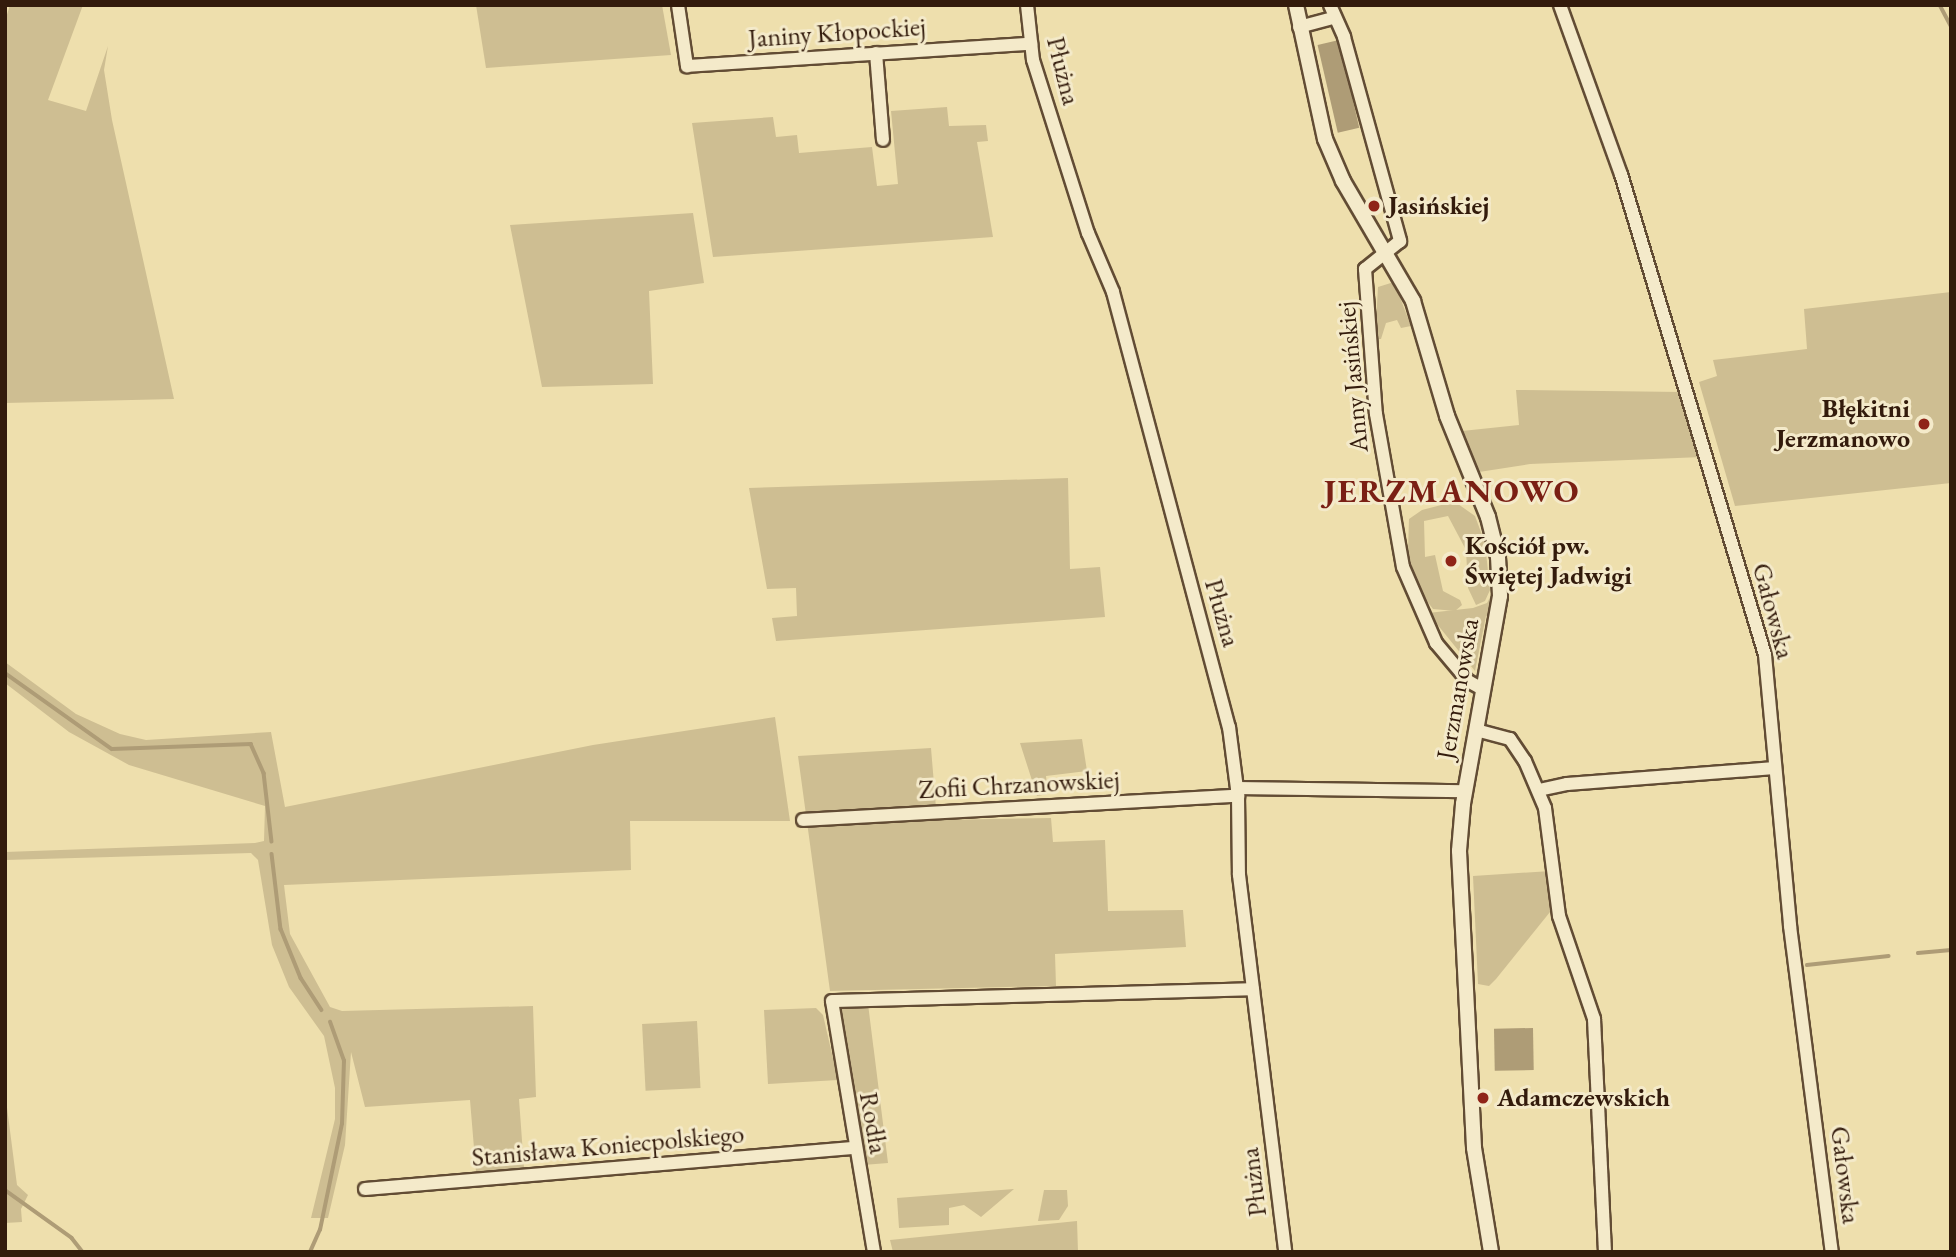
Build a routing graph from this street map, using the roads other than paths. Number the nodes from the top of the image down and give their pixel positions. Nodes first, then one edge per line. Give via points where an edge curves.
1 (678, 5) edge
2 (1027, 5) edge
3 (1296, 5) edge
4 (1560, 5) edge
5 (1331, 12) edge
6 (1299, 27) junction
7 (1031, 44) junction
8 (876, 53) junction
9 (883, 140) dead end
10 (1387, 249) junction
11 (1484, 690) junction
12 (1476, 730) junction
13 (1774, 768) junction
14 (1539, 790) junction
15 (1465, 791) junction
16 (1237, 792) junction
17 (803, 820) dead end
18 (1253, 989) junction
19 (855, 1148) junction
20 (365, 1189) dead end
21 (874, 1252) edge
22 (1285, 1252) edge
23 (1491, 1252) edge
24 (1605, 1252) edge
25 (1832, 1252) edge

1 - 8 street, Janiny Kłopockiej via 687,66
2 - 7 street, Płużna
3 - 6 street, Jerzmanowska
4 - 13 street, Gałowska via 1625,185 1758,629 1765,655
5 - 6 street
5 - 10 street via 1345,37 1400,241
6 - 10 street, Jerzmanowska via 1334,164
7 - 8 street, Janiny Kłopockiej
7 - 16 street, Płużna via 1088,233 1114,292 1221,688
8 - 9 street
10 - 11 street, Jerzmanowska via 1413,301 1448,419 1495,538 1500,596
10 - 11 street, Anny Jasińskiej via 1365,269 1367,332 1383,462 1403,567 1436,643 1468,681
11 - 12 street, Jerzmanowska
12 - 14 street via 1510,739
12 - 15 street, Jerzmanowska
13 - 14 street
13 - 25 street, Gałowska
14 - 24 street via 1552,838 1559,916 1594,1019
15 - 16 street, Zofii Chrzanowskiej
15 - 23 street, Jerzmanowska via 1459,851 1474,1149
16 - 17 street, Zofii Chrzanowskiej
16 - 18 street, Płużna via 1240,875
18 - 19 street, Rodła via 832,1002
18 - 22 street, Płużna
19 - 20 street, Stanisława Koniecpolskiego
19 - 21 street, Rodła

